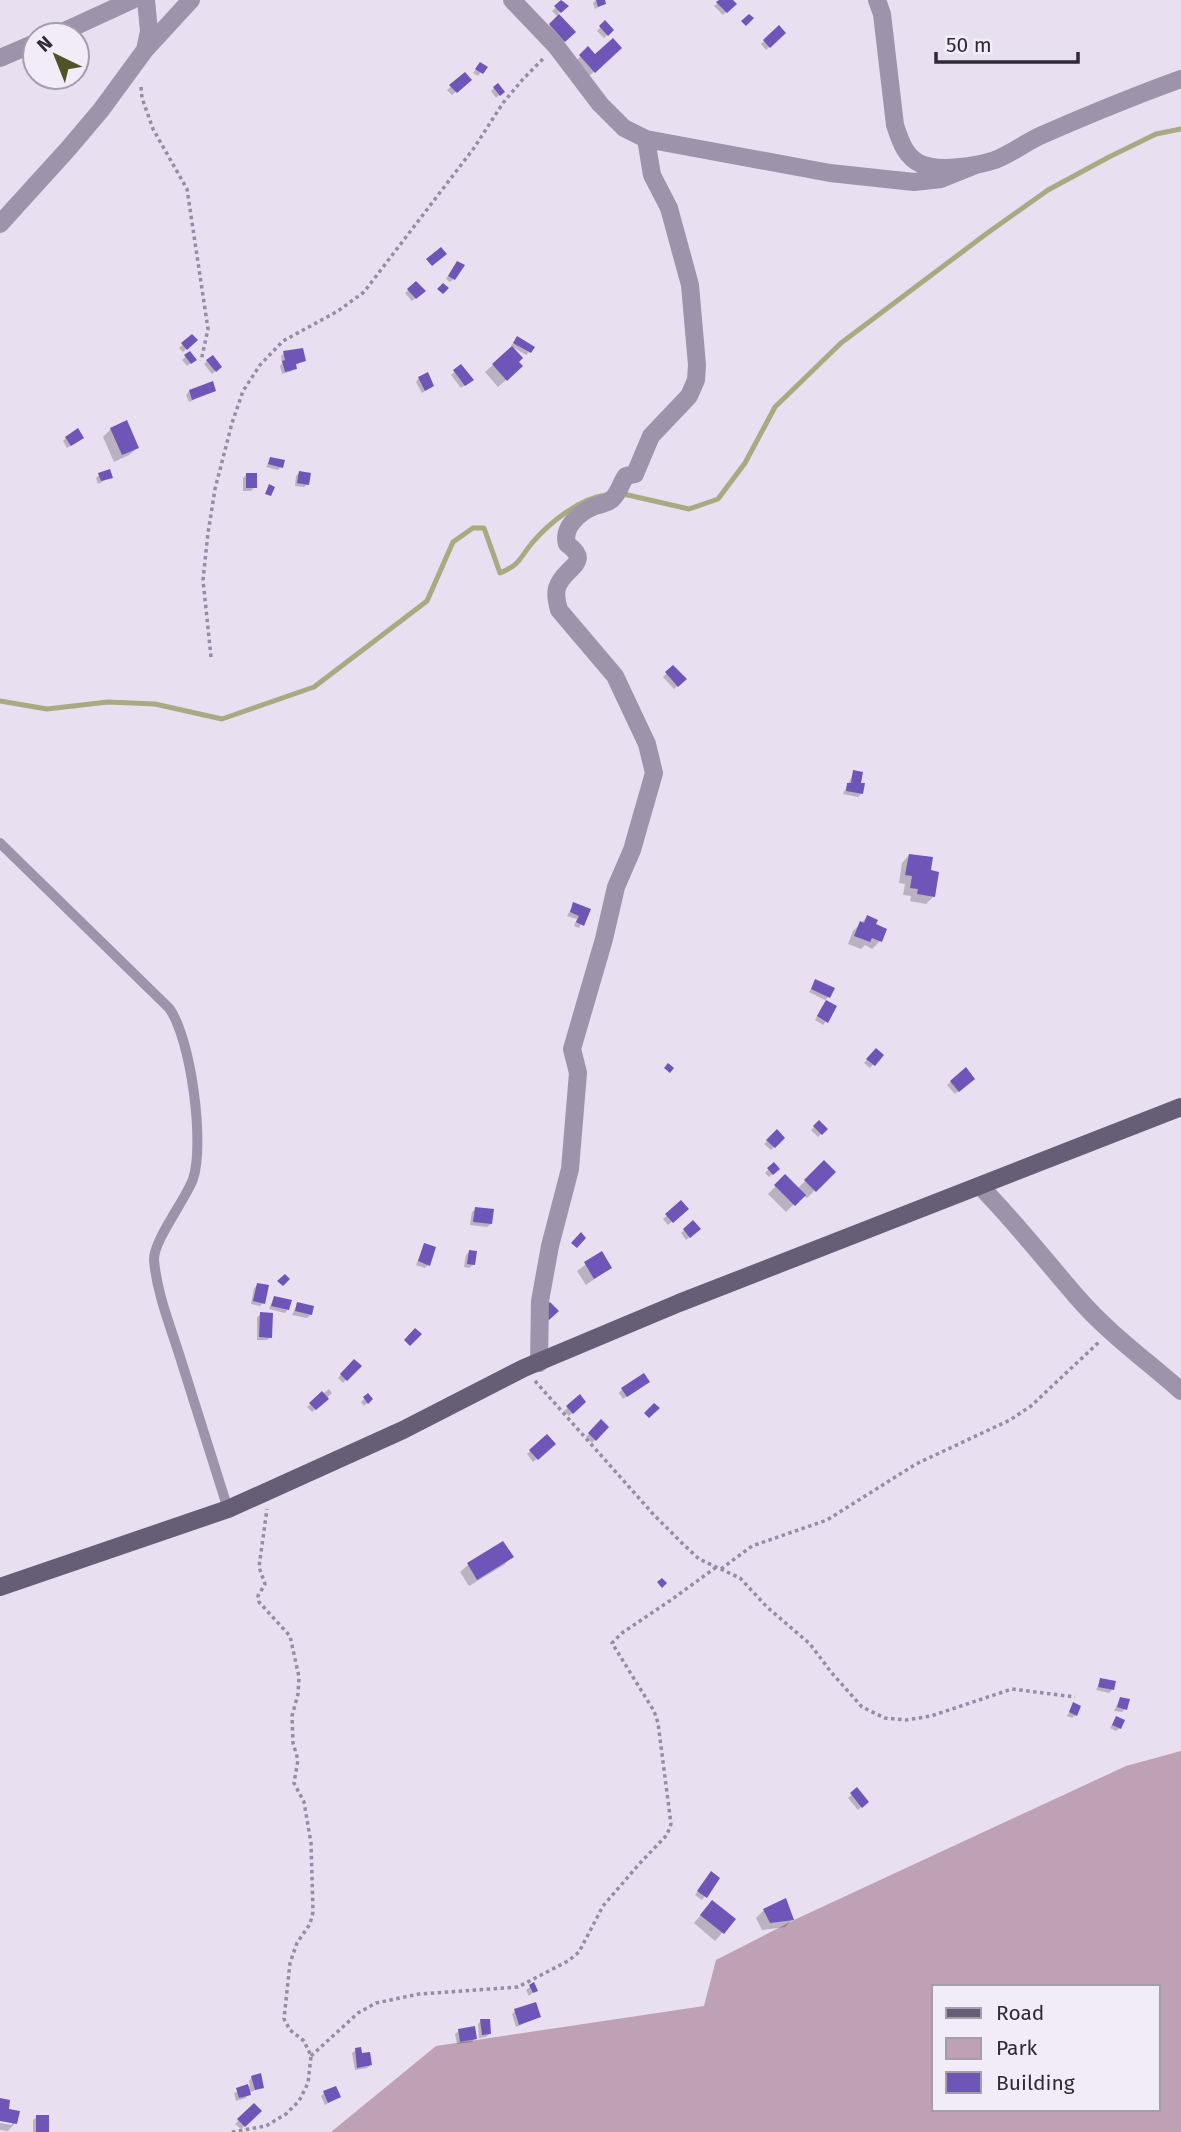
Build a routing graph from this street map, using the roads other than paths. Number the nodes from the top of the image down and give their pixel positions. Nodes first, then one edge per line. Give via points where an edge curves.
1 (132, 0) edge
2 (146, 0) edge
3 (191, 0) edge
4 (512, 0) edge
5 (877, 0) edge
6 (86, 21) edge
7 (21, 50) edge
8 (145, 50) junction
9 (0, 58) edge
10 (1181, 79) edge
11 (646, 139) junction
12 (975, 165) junction
13 (0, 224) edge
14 (0, 843) edge
15 (1181, 1107) edge
16 (981, 1187) junction
17 (532, 1366) junction
18 (1181, 1391) edge
19 (228, 1510) junction
20 (0, 1587) edge

1 - 6 street
2 - 8 street via 149,30
3 - 8 street
4 - 11 street via 556,46 600,104 624,128
5 - 12 street via 900,143 921,164
7 - 9 street
8 - 13 street via 101,110
10 - 12 street
11 - 12 street via 830,173 914,182 941,179
11 - 17 street via 652,175 669,208 690,285 696,380 689,396 652,436 635,474 626,476 608,502 592,506 566,531 567,544 579,557 557,587 559,610 615,676 647,744 654,773 616,887 572,1049 578,1073 570,1169 550,1246
14 - 19 lane via 176,1017 190,1070 197,1163 154,1255 161,1298
15 - 16 main road
16 - 17 main road via 679,1303
16 - 18 street via 1109,1330
17 - 19 main road
19 - 20 main road

